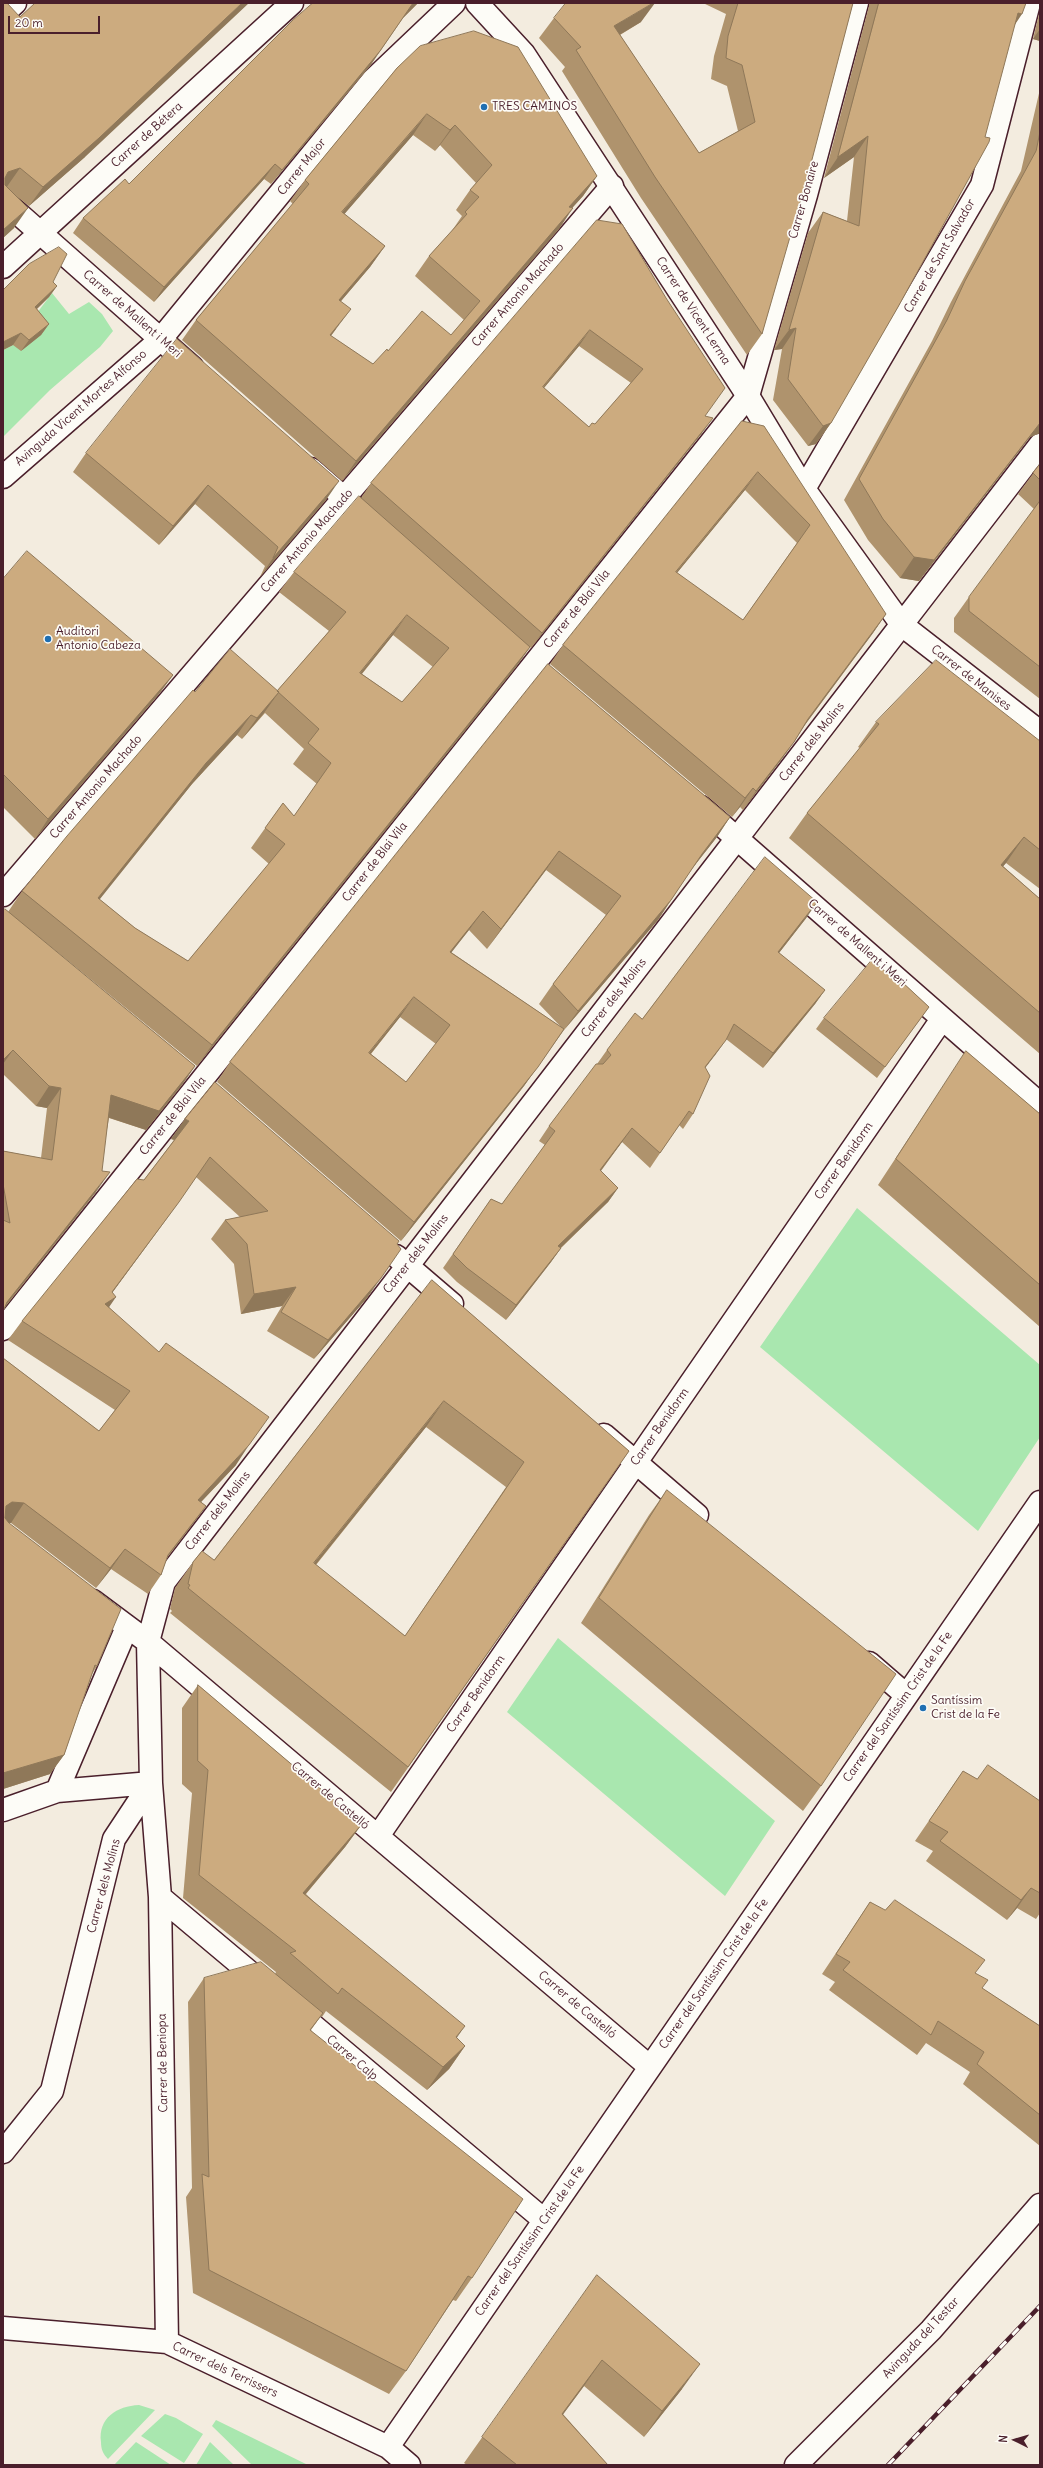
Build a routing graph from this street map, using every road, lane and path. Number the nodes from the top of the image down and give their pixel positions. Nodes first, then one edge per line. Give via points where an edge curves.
1 (15, 3) edge
2 (292, 3) edge
3 (454, 3) edge
4 (477, 3) edge
5 (857, 3) edge
6 (1029, 3) edge
7 (3, 14) edge
8 (612, 186) junction
9 (3, 200) edge
10 (40, 233) junction
11 (3, 267) edge
12 (160, 340) junction
13 (208, 380) edge
14 (748, 396) junction
15 (1040, 445) edge
16 (297, 457) edge
17 (3, 477) edge
18 (804, 489) junction
19 (344, 498) junction
20 (391, 539) edge
21 (902, 625) junction
22 (526, 659) junction
23 (550, 680) edge
24 (1040, 732) edge
25 (683, 792) edge
26 (738, 838) junction
27 (3, 895) edge
28 (942, 1019) junction
29 (181, 1068) edge
30 (200, 1083) junction
31 (217, 1099) edge
32 (1040, 1104) edge
33 (384, 1245) edge
34 (408, 1266) junction
35 (468, 1317) edge
36 (3, 1329) edge
37 (588, 1421) edge
38 (636, 1462) junction
39 (1040, 1502) edge
40 (714, 1530) edge
41 (78, 1589) edge
42 (128, 1627) junction
43 (148, 1642) junction
44 (852, 1649) edge
45 (906, 1695) junction
46 (151, 1783) junction
47 (58, 1791) junction
48 (3, 1810) edge
49 (378, 1836) junction
50 (160, 1897) junction
51 (650, 2067) junction
52 (3, 2152) edge
53 (1040, 2205) edge
54 (544, 2220) junction
55 (3, 2328) edge
56 (167, 2342) junction
57 (388, 2447) junction
58 (410, 2465) edge
59 (796, 2465) edge

1 - 7 street
2 - 10 street, Carrer de Bétera
3 - 12 street, Carrer Major via 374,80
4 - 8 street, Carrer de Vicent Lerma via 524,54
5 - 14 street, Carrer Bonaire via 806,195
6 - 18 street, Carrer de Sant Salvador via 982,185
8 - 14 street, Carrer de Vicent Lerma
8 - 19 street, Carrer Antonio Machado
9 - 10 street, Carrer de Mallent i Meri
10 - 11 street, Carrer de Bétera
10 - 12 street, Carrer de Mallent i Meri
12 - 13 street, Carrer de Mallent i Meri
12 - 17 street, Avinguda Vicent Mortes Alfonso
14 - 18 street, Carrer de Vicent Lerma
14 - 22 street, Carrer de Blai Vila
15 - 21 street, Carrer dels Molins
16 - 19 street
18 - 21 street, Carrer de Vicent Lerma
19 - 20 street
19 - 27 street, Carrer Antonio Machado
21 - 24 street, Carrer de Manises
21 - 26 street, Carrer dels Molins
22 - 23 street
22 - 30 street, Carrer de Blai Vila
25 - 26 street, Carrer de Mallent i Meri
26 - 28 street, Carrer de Mallent i Meri
26 - 34 street, Carrer dels Molins
28 - 32 street, Carrer de Mallent i Meri
28 - 38 street, Carrer Benidorm
29 - 30 street
30 - 31 street
30 - 36 street, Carrer de Blai Vila
33 - 34 street
34 - 35 street
34 - 43 street, Carrer dels Molins via 164,1582
37 - 38 street
38 - 40 street
38 - 49 street, Carrer Benidorm
39 - 45 street, Carrer del Santíssim Crist de la Fe
41 - 42 street, Carrer de Castelló
42 - 43 street, Carrer de Castelló
42 - 47 street
43 - 46 street, Carrer dels Molins
43 - 49 street, Carrer de Castelló
44 - 45 street
45 - 51 street, Carrer del Santíssim Crist de la Fe
46 - 47 street
46 - 50 street, Carrer de Beniopa
46 - 52 street, Carrer dels Molins via 114,1839 52,2091
47 - 48 street
49 - 51 street, Carrer de Castelló
50 - 54 street, Carrer Calp
50 - 56 street, Carrer de Beniopa
51 - 54 street, Carrer del Santíssim Crist de la Fe
53 - 59 street, Avinguda del Testar via 931,2330
54 - 57 street, Carrer del Santíssim Crist de la Fe
55 - 56 street, Carrer dels Terrissers
56 - 57 street, Carrer dels Terrissers
57 - 58 street, Carrer dels Terrissers

